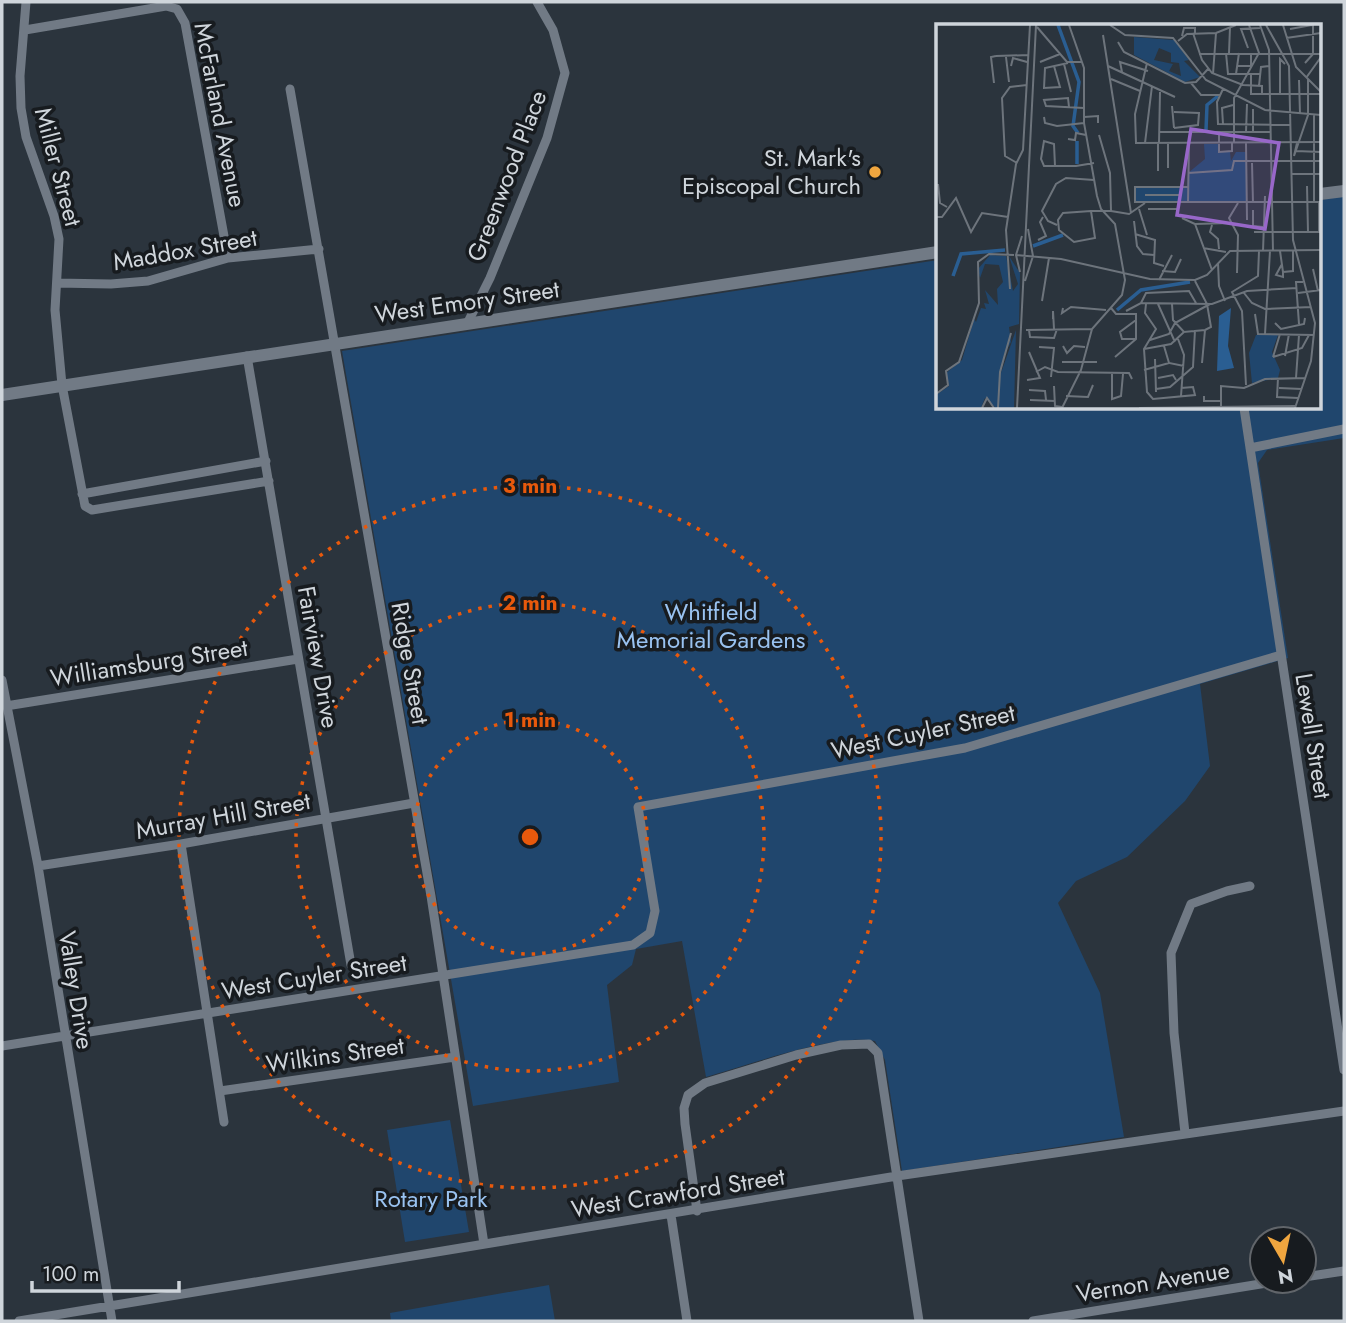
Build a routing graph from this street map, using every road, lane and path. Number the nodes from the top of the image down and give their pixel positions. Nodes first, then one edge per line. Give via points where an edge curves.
1 (26, 2) edge
2 (537, 2) edge
3 (25, 30) junction
4 (290, 89) dead end
5 (1344, 191) edge
6 (1322, 194) edge
7 (319, 249) junction
8 (936, 252) edge
9 (228, 258) junction
10 (57, 283) junction
11 (467, 324) junction
12 (334, 343) junction
13 (247, 356) junction
14 (62, 385) junction
15 (2, 395) edge
16 (1244, 410) edge
17 (1344, 429) edge
18 (1250, 448) junction
19 (266, 461) junction
20 (269, 481) junction
21 (82, 494) junction
22 (1281, 655) junction
23 (298, 659) junction
24 (2, 680) edge
25 (6, 706) junction
26 (414, 803) junction
27 (327, 818) junction
28 (181, 844) junction
29 (38, 866) junction
30 (1250, 886) dead end
31 (351, 965) dead end
32 (443, 976) junction
33 (208, 1014) junction
34 (64, 1037) junction
35 (2, 1046) edge
36 (455, 1057) junction
37 (1344, 1070) edge
38 (220, 1091) junction
39 (1344, 1111) edge
40 (224, 1122) dead end
41 (1185, 1133) junction
42 (897, 1176) junction
43 (697, 1211) junction
44 (671, 1215) junction
45 (484, 1244) junction
46 (1344, 1271) edge
47 (1318, 1275) edge
48 (1248, 1286) edge
49 (110, 1307) junction
50 (19, 1321) edge
51 (112, 1321) edge
52 (688, 1321) edge
53 (919, 1321) edge
54 (1033, 1321) edge

1 - 3 street, Miller Street
2 - 11 street, Greenwood Place via 553,30 565,73 547,138
3 - 9 street, McFarland Avenue via 166,6 182,14
3 - 10 street, Miller Street via 21,108 59,239
4 - 7 street, Ridge Street
5 - 6 street
7 - 9 street, Maddox Street
7 - 12 street, Ridge Street
8 - 11 street, West Emory Street
9 - 10 street, Maddox Street via 148,281
10 - 14 street, Miller Street
11 - 12 street, West Emory Street
12 - 13 street, West Emory Street
12 - 26 street, Ridge Street
13 - 14 street, West Emory Street
13 - 19 street, Fairview Drive
14 - 15 street, West Emory Street
14 - 21 street, Miller Street
16 - 18 street, Lewell Street
17 - 18 street
18 - 22 street, Lewell Street
19 - 20 street, Fairview Drive
19 - 21 street
20 - 21 street via 92,510 85,506
20 - 23 street, Fairview Drive
22 - 32 street, West Cuyler Street via 965,748 638,807 655,911 650,933 633,946
22 - 37 street, Lewell Street
23 - 25 street, Williamsburg Street
23 - 27 street, Fairview Drive
24 - 25 street, Valley Drive
25 - 29 street, Valley Drive
26 - 27 street, Murray Hill Street
26 - 32 street, Ridge Street
27 - 28 street, Murray Hill Street
27 - 31 street, Fairview Drive
28 - 29 street, Murray Hill Street
28 - 33 street
29 - 34 street, Valley Drive
30 - 41 street via 1191,904 1171,953
32 - 33 street, West Cuyler Street
32 - 36 street, Ridge Street
33 - 34 street, West Cuyler Street
33 - 38 street
34 - 35 street, West Cuyler Street
34 - 49 street, Valley Drive
36 - 38 street, Wilkins Street
36 - 45 street, Ridge Street
38 - 40 street
39 - 41 street, West Crawford Street
41 - 42 street, West Crawford Street
42 - 43 street, West Crawford Street
42 - 43 street via 878,1053 869,1044 841,1045 705,1083 688,1095 685,1124
42 - 53 street
43 - 44 street, West Crawford Street
44 - 45 street, West Crawford Street
44 - 52 street
45 - 49 street, West Crawford Street
46 - 47 street
48 - 54 street, Vernon Avenue
49 - 50 street, West Crawford Street
49 - 51 street, Valley Drive

